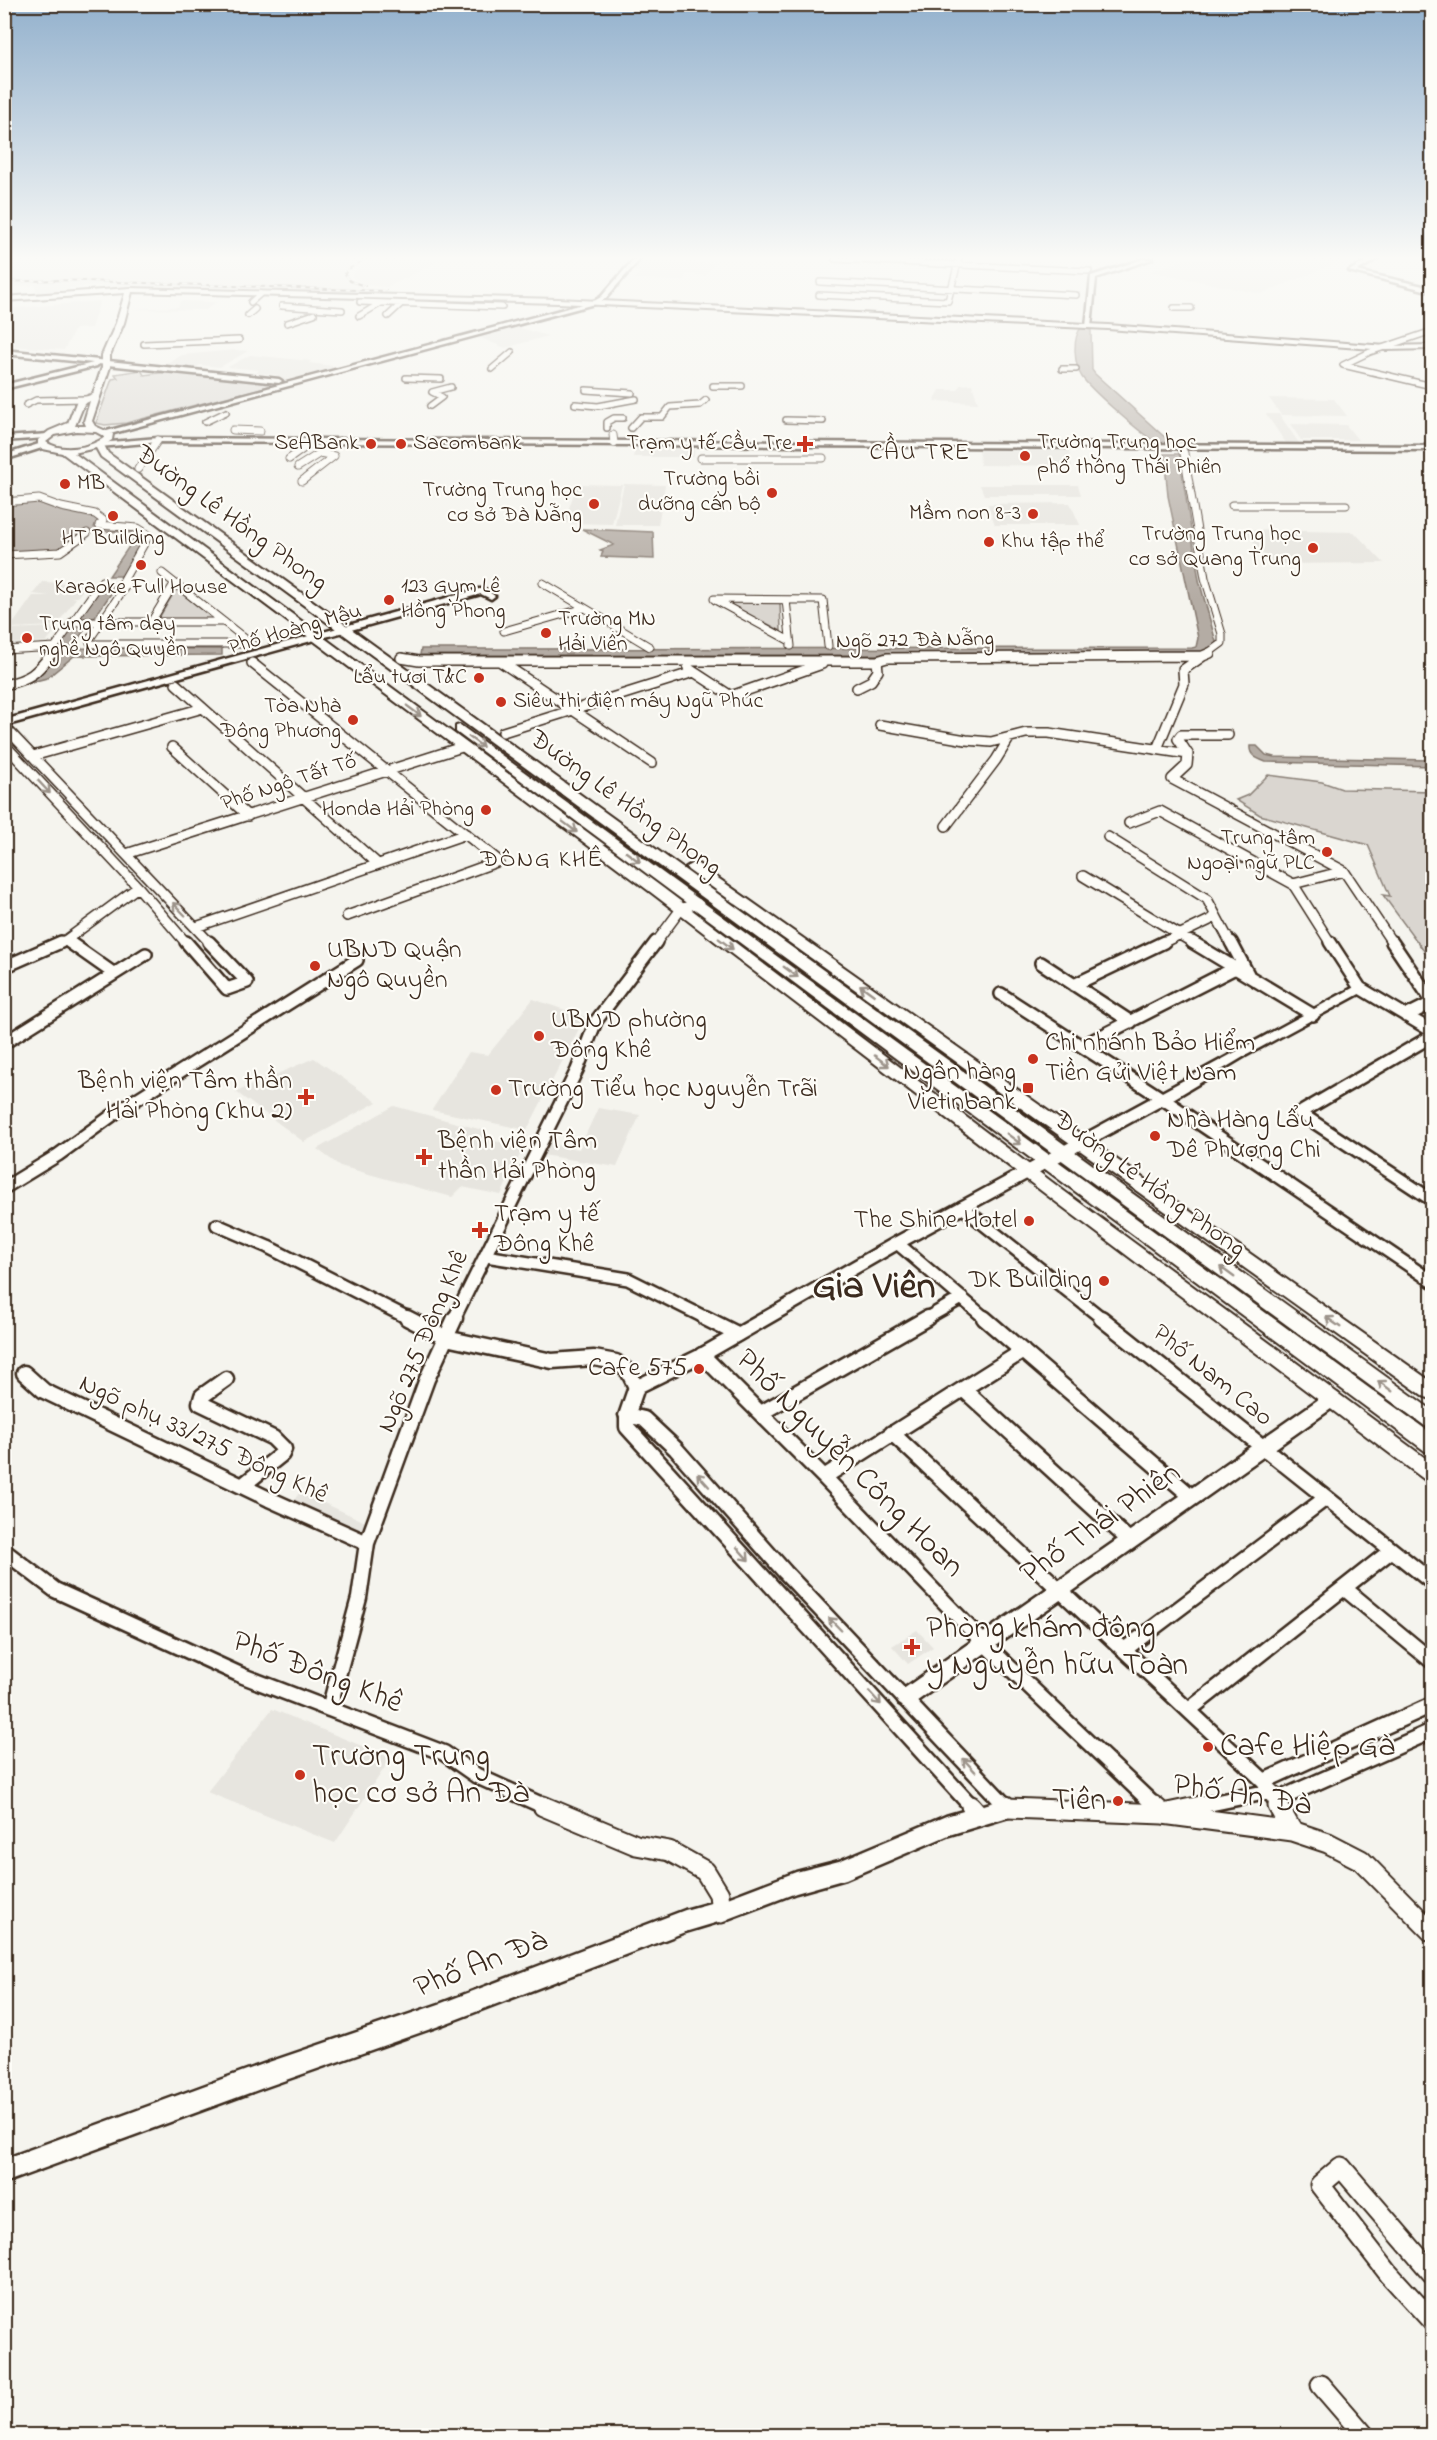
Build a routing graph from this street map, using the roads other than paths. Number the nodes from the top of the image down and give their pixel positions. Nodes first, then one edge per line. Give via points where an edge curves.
1 (63, 373) edge
2 (104, 373) edge
3 (201, 373) edge
4 (324, 373) edge
5 (1376, 373) edge
6 (406, 378) dead end
7 (441, 379) dead end
8 (289, 382) junction
9 (713, 386) dead end
10 (742, 386) dead end
11 (1432, 386) edge
12 (4, 387) edge
13 (451, 387) dead end
14 (586, 390) dead end
15 (632, 393) dead end
16 (96, 396) junction
17 (86, 399) junction
18 (636, 399) dead end
19 (706, 400) dead end
20 (575, 404) dead end
21 (26, 405) dead end
22 (430, 406) dead end
23 (226, 412) dead end
24 (623, 418) dead end
25 (786, 420) dead end
26 (823, 421) dead end
27 (205, 422) dead end
28 (128, 425) junction
29 (94, 428) junction
30 (607, 428) dead end
31 (631, 428) dead end
32 (233, 430) dead end
33 (60, 431) junction
34 (260, 431) dead end
35 (8, 438) edge
36 (136, 440) junction
37 (158, 440) junction
38 (314, 441) junction
39 (339, 441) junction
40 (105, 442) junction
41 (53, 445) junction
42 (1180, 446) junction
43 (1432, 448) edge
44 (320, 453) junction
45 (4, 458) edge
46 (88, 458) junction
47 (701, 458) dead end
48 (823, 458) dead end
49 (290, 459) dead end
50 (298, 467) dead end
51 (138, 469) junction
52 (302, 481) dead end
53 (153, 498) junction
54 (4, 502) edge
55 (1232, 505) dead end
56 (1346, 505) dead end
57 (87, 533) dead end
58 (4, 555) edge
59 (162, 573) dead end
60 (102, 581) dead end
61 (543, 583) dead end
62 (174, 584) junction
63 (786, 600) junction
64 (585, 608) junction
65 (72, 622) junction
66 (98, 622) junction
67 (152, 622) junction
68 (224, 622) junction
69 (504, 631) dead end
70 (339, 634) junction
71 (828, 646) dead end
72 (55, 647) junction
73 (650, 647) dead end
74 (257, 648) junction
75 (4, 650) edge
76 (1203, 656) junction
77 (1183, 657) junction
78 (406, 658) junction
79 (887, 658) junction
80 (501, 661) junction
81 (830, 661) junction
82 (877, 661) junction
83 (676, 662) junction
84 (252, 663) junction
85 (1192, 664) junction
86 (202, 667) junction
87 (694, 672) junction
88 (212, 674) junction
89 (176, 684) junction
90 (4, 685) edge
91 (856, 688) dead end
92 (203, 708) junction
93 (573, 710) junction
94 (880, 725) dead end
95 (6, 728) edge
96 (1166, 730) junction
97 (503, 732) junction
98 (1228, 735) dead end
99 (1010, 737) junction
100 (1178, 739) junction
101 (4, 744) edge
102 (172, 747) dead end
103 (462, 747) junction
104 (1157, 749) junction
105 (1188, 754) junction
106 (33, 756) junction
107 (652, 763) dead end
108 (387, 771) junction
109 (304, 798) junction
110 (248, 816) junction
111 (1129, 823) dead end
112 (946, 826) dead end
113 (466, 834) junction
114 (1108, 837) dead end
115 (126, 854) junction
116 (378, 864) junction
117 (1344, 872) junction
118 (1083, 876) dead end
119 (1293, 884) junction
120 (138, 887) junction
121 (697, 903) junction
122 (681, 909) junction
123 (347, 916) dead end
124 (1216, 916) junction
125 (196, 927) junction
126 (1180, 934) junction
127 (66, 940) junction
128 (214, 948) junction
129 (197, 953) junction
130 (146, 954) dead end
131 (357, 960) dead end
132 (1041, 963) dead end
133 (4, 967) edge
134 (1235, 968) junction
135 (113, 973) junction
136 (1249, 975) junction
137 (1074, 985) junction
138 (1360, 988) junction
139 (1001, 994) dead end
140 (1432, 1002) edge
141 (1313, 1015) junction
142 (1406, 1016) junction
143 (1131, 1022) junction
144 (1432, 1031) edge
145 (1432, 1036) edge
146 (4, 1043) edge
147 (1082, 1046) junction
148 (1163, 1099) junction
149 (1080, 1143) junction
150 (1063, 1153) junction
151 (1046, 1162) junction
152 (1029, 1173) junction
153 (4, 1188) edge
154 (1432, 1200) edge
155 (962, 1207) junction
156 (217, 1225) dead end
157 (897, 1243) junction
158 (486, 1256) junction
159 (1432, 1281) edge
160 (962, 1298) junction
161 (737, 1334) junction
162 (446, 1338) junction
163 (1023, 1351) junction
164 (702, 1355) junction
165 (24, 1373) dead end
166 (226, 1379) dead end
167 (636, 1387) junction
168 (963, 1389) junction
169 (1432, 1392) edge
170 (1332, 1399) junction
171 (761, 1413) junction
172 (627, 1415) junction
173 (1432, 1420) edge
174 (892, 1433) junction
175 (1432, 1444) edge
176 (1263, 1447) junction
177 (1432, 1474) edge
178 (824, 1477) junction
179 (242, 1486) junction
180 (1192, 1497) junction
181 (1326, 1498) junction
182 (1130, 1541) junction
183 (368, 1543) junction
184 (1392, 1550) junction
185 (4, 1551) edge
186 (1432, 1582) edge
187 (1344, 1588) junction
188 (1059, 1590) junction
189 (984, 1643) junction
190 (1124, 1650) junction
191 (1432, 1661) edge
192 (906, 1698) junction
193 (1432, 1705) edge
194 (328, 1709) junction
195 (1189, 1710) junction
196 (1432, 1731) edge
197 (1270, 1790) junction
198 (1008, 1808) junction
199 (978, 1814) junction
200 (1164, 1814) junction
201 (1292, 1831) junction
202 (721, 1913) junction
203 (1432, 1932) edge
204 (4, 2171) edge
205 (1432, 2273) edge
206 (1432, 2321) edge
207 (1322, 2385) dead end
208 (1365, 2436) edge

1 - 12 street
2 - 16 main road
3 - 8 street
4 - 8 street
5 - 11 street
6 - 7 street
8 - 28 street
9 - 10 street
13 - 22 street via 432,392 442,397
14 - 15 street
16 - 17 main road
16 - 29 main road via 88,422
17 - 21 street via 36,400
17 - 33 main road via 80,402 72,424
18 - 20 street via 601,405
19 - 31 street via 700,405 670,407 662,417 641,417
23 - 27 street
24 - 30 street via 607,422
25 - 26 street
28 - 29 street
28 - 40 street
29 - 33 main road
29 - 40 main road
32 - 34 street
33 - 41 main road
35 - 41 main road
36 - 37 main road
36 - 40 main road
36 - 40 main road
37 - 38 main road
37 - 51 street
38 - 39 main road
38 - 49 street
39 - 42 main road via 613,439
39 - 44 street
40 - 41 main road
40 - 46 main road
40 - 51 main road, Đường Lê Hồng Phong
40 - 53 main road, Đường Lê Hồng Phong
41 - 45 main road
41 - 46 main road, Đường Lê Hồng Phong
41 - 53 main road, Đường Lê Hồng Phong
42 - 43 main road
42 - 76 street via 1205,578 1222,634 1219,648
44 - 50 street
44 - 52 street via 334,456
46 - 53 main road, Đường Lê Hồng Phong
47 - 48 street
51 - 53 main road, Đường Lê Hồng Phong
53 - 70 main road, Đường Lê Hồng Phong
53 - 70 main road, Đường Lê Hồng Phong via 245,553
54 - 66 street via 39,499 95,514 101,523 138,528 149,535
55 - 56 street
57 - 58 street via 60,552
59 - 62 street
60 - 65 street
61 - 64 street
62 - 67 street
62 - 68 street
63 - 63 street via 790,644 714,599
63 - 71 street via 823,600
64 - 69 street
64 - 73 street
65 - 66 street
65 - 72 street
66 - 67 street
66 - 74 street via 89,640 91,644
66 - 74 street via 80,645
67 - 68 street
68 - 74 street
70 - 70 street, Phố Hoàng Mậu via 491,596 482,591
70 - 74 street, Phố Hoàng Mậu
70 - 78 main road, Đường Lê Hồng Phong
70 - 84 street, Phố Hoàng Mậu
70 -> 103 main road, Đường Lê Hồng Phong
70 -> 121 main road, Đường Lê Hồng Phong
70 - 150 main road, Đường Lê Hồng Phong via 643,845
72 - 75 street
72 - 90 street via 33,676
74 - 86 street, Phố Hoàng Mậu
76 - 77 street, Ngõ 272 Đà Nẵng
76 - 85 street
77 - 79 street, Ngõ 272 Đà Nẵng
77 - 85 street
78 - 79 street
78 - 80 street, Ngõ 272 Đà Nẵng
78 - 97 main road, Đường Lê Hồng Phong
79 - 82 street, Ngõ 272 Đà Nẵng
80 - 83 street, Ngõ 272 Đà Nẵng
80 - 93 street
81 - 82 street, Ngõ 272 Đà Nẵng
81 - 83 street, Ngõ 272 Đà Nẵng
81 - 87 street via 731,696
82 - 91 street via 878,671 871,681
83 - 87 street
84 - 88 street, Phố Hoàng Mậu
84 - 108 street
85 - 96 street via 1183,670 1184,684
86 - 88 street
86 - 95 street, Phố Hoàng Mậu
87 - 93 street
88 - 89 street, Phố Hoàng Mậu
89 - 92 street
89 - 95 street, Phố Hoàng Mậu
92 - 106 street
92 - 109 street
93 - 97 street
93 - 107 street
94 - 99 street via 966,740 991,742
95 - 106 street
96 - 100 street
96 - 104 street
149 -> 97 main road, Đường Lê Hồng Phong
98 - 100 street via 1181,735
99 - 104 street via 1049,733
99 - 112 street
100 - 105 street
101 -> 120 street
102 - 110 street
103 - 108 street, Phố Ngô Tất Tố
103 -> 122 main road, Đường Lê Hồng Phong
104 - 105 street
105 - 117 street via 1186,766 1172,778
106 - 115 street
108 - 109 street, Phố Ngô Tất Tố
108 - 113 street
109 - 110 street, Phố Ngô Tất Tố
109 - 116 street
110 - 115 street, Phố Ngô Tất Tố
111 - 119 street via 1160,811
113 - 116 street
113 - 123 street via 499,861
114 - 124 street via 1207,899
125 -> 115 street
116 - 125 street
117 - 119 street
117 - 140 street
118 - 126 street
119 - 138 street
120 - 127 street
120 - 129 street
121 - 122 street
121 -> 151 main road, Đường Lê Hồng Phong
122 -> 152 main road, Đường Lê Hồng Phong
122 - 158 street, Ngõ 275 Đông Khê via 596,1021 577,1070
124 - 126 street
124 - 136 street
125 - 128 street
126 - 134 street
126 - 137 street
127 - 133 street
127 - 135 street
128 - 129 street
128 - 129 street via 248,982 227,989
130 - 135 street
131 - 153 street
132 - 137 street
134 - 136 street
134 - 143 street
135 - 146 street
136 - 141 street
137 - 143 street
138 - 141 street
138 - 142 street
139 - 147 street
140 - 142 street
141 - 148 street
142 - 144 street
143 - 147 street
145 - 154 street via 1300,1115
147 - 148 street
148 - 149 street
148 - 159 street
149 - 150 street
169 -> 149 main road, Đường Lê Hồng Phong
150 - 151 street
173 -> 150 main road, Đường Lê Hồng Phong
151 - 152 street
151 - 175 main road, Đường Lê Hồng Phong
152 - 155 street
152 - 170 main road, Đường Lê Hồng Phong
155 - 157 street
155 - 176 street, Phố Nam Cao
156 - 162 street
157 - 160 street
157 - 161 street
158 - 161 street via 628,1279
158 - 162 street, Ngõ 275 Đông Khê
160 - 163 street
160 - 171 street
161 - 164 street
162 - 167 street via 552,1361 594,1358 616,1362 628,1371
162 - 183 street, Ngõ 275 Đông Khê via 427,1379
163 - 168 street
163 - 180 street
164 - 167 street
164 - 171 street, Phố Nguyễn Công Hoan
165 - 179 street, Ngõ phụ 33/275 Đông Khê via 44,1391
166 - 179 street via 202,1396 200,1403 273,1438 284,1449
167 - 172 street
168 - 174 street
168 - 182 street
170 - 176 street, Phố Thái Phiên
170 - 177 main road, Đường Lê Hồng Phong
171 - 178 street, Phố Nguyễn Công Hoan
192 -> 172 street via 785,1572 676,1449 644,1419
172 -> 199 street via 627,1427
174 - 178 street
174 - 188 street
176 - 180 street, Phố Thái Phiên
176 - 181 street, Phố Nam Cao
178 - 189 street, Phố Nguyễn Công Hoan
179 - 183 street, Ngõ phụ 33/275 Đông Khê
180 - 182 street, Phố Thái Phiên
181 - 184 street, Phố Nam Cao
181 - 190 street
182 - 188 street, Phố Thái Phiên
183 - 194 street, Ngõ 275 Đông Khê via 358,1598
184 - 186 street, Phố Nam Cao
184 - 187 street
185 - 194 street, Phố Đông Khê via 55,1590 243,1676
187 - 191 street
187 - 195 street
188 - 189 street, Phố Thái Phiên
188 - 190 street
189 - 192 street, Phố Thái Phiên
189 - 200 street, Phố Nguyễn Công Hoan
190 - 195 street
198 -> 192 street
193 - 197 street
194 - 202 street, Phố Đông Khê via 444,1753 477,1776 572,1819 636,1845 669,1851 705,1871 718,1894
195 - 197 street
196 - 197 street
197 - 200 street
197 - 201 street
198 - 199 street, Phố An Đà
198 - 200 street, Phố An Đà
199 - 202 street, Phố An Đà via 845,1869 791,1884
200 - 201 street, Phố An Đà
201 - 203 street, Phố An Đà via 1361,1860
202 - 204 street, Phố An Đà via 685,1921 439,2015
205 - 206 street via 1341,2167 1320,2185 1389,2274
207 - 208 street

